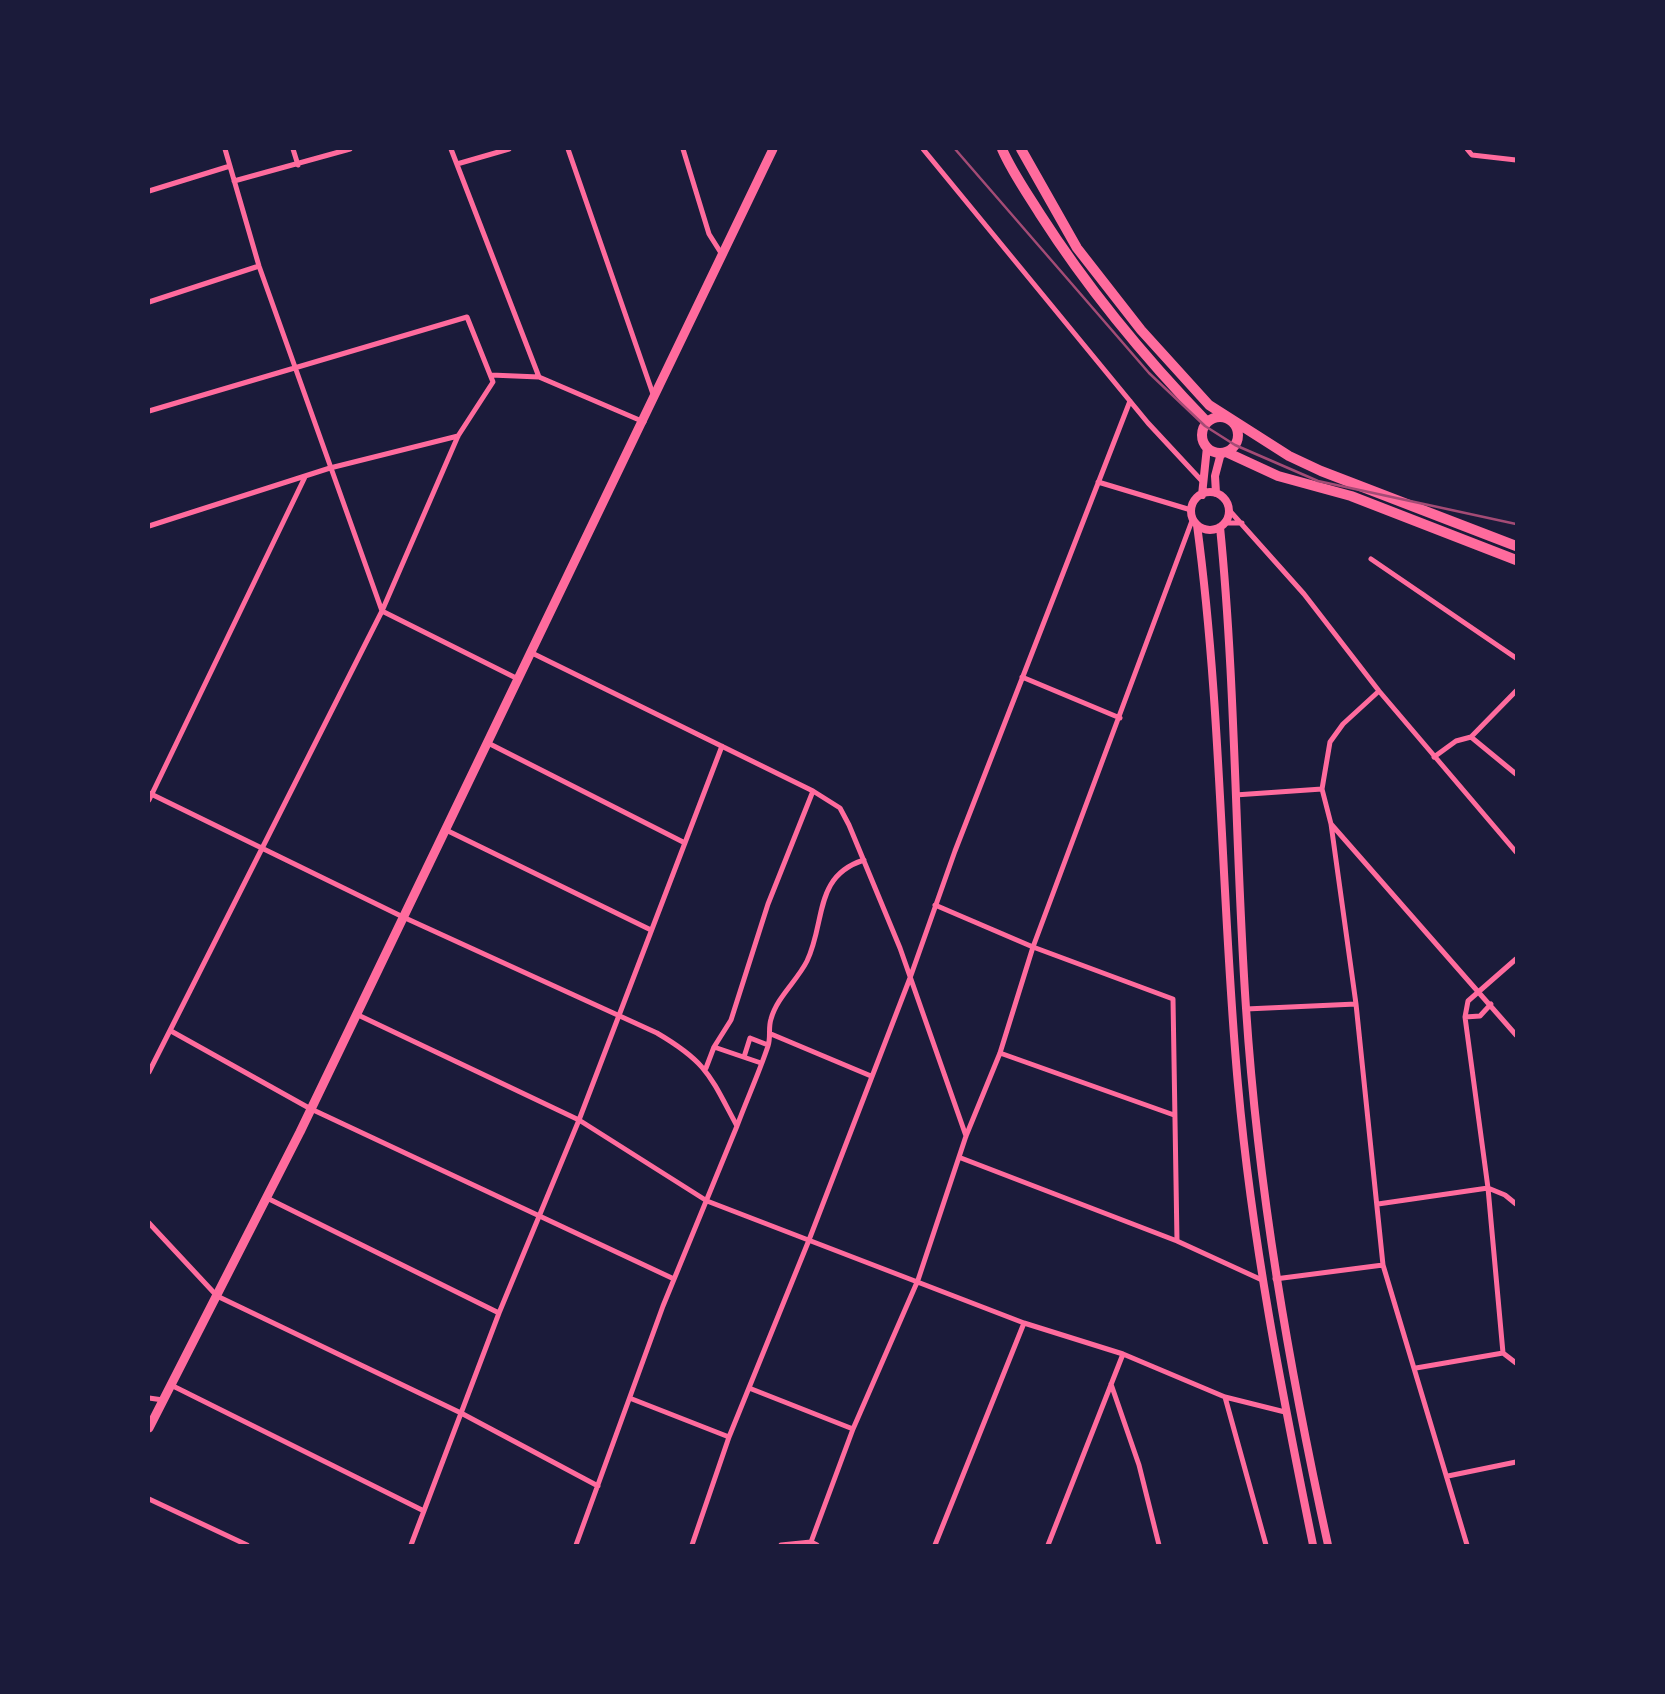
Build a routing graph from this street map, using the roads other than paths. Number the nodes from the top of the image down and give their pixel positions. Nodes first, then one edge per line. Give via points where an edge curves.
1 (225, 149) edge
2 (293, 149) edge
3 (350, 149) edge
4 (451, 149) edge
5 (509, 149) edge
6 (568, 149) edge
7 (683, 149) edge
8 (773, 149) edge
9 (923, 149) edge
10 (1002, 149) edge
11 (1021, 149) edge
12 (1467, 149) edge
13 (1516, 160) edge
14 (298, 164) junction
15 (457, 164) junction
16 (230, 166) junction
17 (234, 181) junction
18 (149, 191) edge
19 (721, 253) junction
20 (258, 266) junction
21 (149, 302) edge
22 (296, 370) junction
23 (491, 375) junction
24 (539, 377) junction
25 (655, 398) junction
26 (1130, 401) junction
27 (149, 411) edge
28 (644, 422) junction
29 (1207, 422) junction
30 (1232, 422) junction
31 (458, 436) junction
32 (1207, 447) junction
33 (1224, 452) junction
34 (330, 468) junction
35 (305, 477) junction
36 (1201, 480) junction
37 (1098, 482) junction
38 (1216, 493) junction
39 (1202, 495) junction
40 (1229, 510) junction
41 (1194, 518) junction
42 (1242, 523) junction
43 (1222, 525) junction
44 (149, 526) edge
45 (1516, 546) edge
46 (1371, 559) dead end
47 (1516, 560) edge
48 (382, 611) junction
49 (532, 653) junction
50 (1516, 658) edge
51 (1022, 677) junction
52 (518, 680) junction
53 (1379, 691) junction
54 (1516, 691) edge
55 (1120, 718) junction
56 (1471, 737) junction
57 (488, 743) junction
58 (722, 746) junction
59 (1434, 757) junction
60 (1516, 774) edge
61 (1322, 789) junction
62 (813, 791) junction
63 (150, 796) edge
64 (1235, 796) junction
65 (1331, 824) junction
66 (446, 830) junction
67 (685, 843) junction
68 (263, 849) junction
69 (1516, 852) edge
70 (864, 860) junction
71 (935, 905) junction
72 (403, 917) junction
73 (651, 930) junction
74 (1033, 947) junction
75 (1516, 959) edge
76 (910, 978) junction
77 (1479, 990) junction
78 (1356, 1004) junction
79 (1491, 1004) junction
80 (1246, 1009) junction
81 (356, 1014) junction
82 (618, 1015) junction
83 (1465, 1017) junction
84 (171, 1031) junction
85 (771, 1034) junction
86 (1516, 1035) edge
87 (768, 1045) junction
88 (714, 1047) junction
89 (1000, 1053) junction
90 (744, 1057) junction
91 (761, 1063) junction
92 (706, 1068) junction
93 (149, 1072) edge
94 (871, 1076) junction
95 (309, 1108) junction
96 (1174, 1115) junction
97 (579, 1120) junction
98 (737, 1126) junction
99 (967, 1136) junction
100 (961, 1158) junction
101 (1488, 1188) junction
102 (267, 1198) junction
103 (708, 1200) junction
104 (1378, 1204) junction
105 (1516, 1204) edge
106 (538, 1216) junction
107 (149, 1223) edge
108 (809, 1240) junction
109 (1177, 1241) junction
110 (1383, 1265) junction
111 (674, 1279) junction
112 (1275, 1279) junction
113 (918, 1280) junction
114 (1262, 1280) junction
115 (216, 1296) junction
116 (499, 1313) junction
117 (1024, 1323) junction
118 (1503, 1353) junction
119 (1123, 1354) junction
120 (1516, 1363) edge
121 (1416, 1368) junction
122 (1111, 1384) junction
123 (171, 1385) junction
124 (749, 1388) junction
125 (1225, 1397) junction
126 (149, 1398) edge
127 (632, 1399) junction
128 (163, 1400) junction
129 (1298, 1410) junction
130 (1285, 1412) junction
131 (461, 1413) junction
132 (149, 1428) edge
133 (853, 1429) junction
134 (729, 1437) junction
135 (1516, 1462) edge
136 (1448, 1476) junction
137 (598, 1486) junction
138 (149, 1499) edge
139 (424, 1511) junction
140 (811, 1542) junction
141 (247, 1545) edge
142 (411, 1545) edge
143 (576, 1545) edge
144 (692, 1545) edge
145 (781, 1545) edge
146 (817, 1545) edge
147 (934, 1545) edge
148 (1048, 1545) edge
149 (1159, 1545) edge
150 (1266, 1545) edge
151 (1313, 1545) edge
152 (1328, 1545) edge
153 (1467, 1545) edge

1 - 16 street
2 - 14 street
3 - 14 street
4 - 15 street
5 - 15 street
6 - 25 street
7 - 19 street via 709,234
8 - 19 main road
9 - 26 street
10 - 29 highway via 1088,284
11 - 30 highway via 1077,248 1141,330 1209,405
12 - 13 street via 1472,155
14 - 17 street
15 - 24 street
16 - 17 street
16 - 18 street
17 - 20 street
19 - 25 main road
20 - 21 street
20 - 22 street
22 - 23 street via 467,317
22 - 27 street
22 - 34 street
23 - 24 street
23 - 31 street via 493,382
24 - 28 street
25 - 28 main road
26 - 36 street
26 - 37 street
28 - 49 main road
29 - 30 highway via 1219,417
29 - 32 highway via 1202,437
30 - 33 highway via 1238,436 1235,445
30 - 45 highway via 1321,471
31 - 34 street
31 - 48 street
32 - 33 highway
32 - 36 main road
33 - 38 main road via 1215,475
33 - 47 highway via 1278,476 1351,496
34 - 35 street
34 - 48 street
35 - 44 street
35 - 63 street
36 - 39 main road
37 - 41 street
37 - 51 street
38 - 39 main road
38 - 40 main road
39 - 41 main road
40 - 42 street
40 - 43 main road
41 - 43 main road via 1207,530
41 - 55 street
41 - 114 main road via 1211,650 1224,918 1238,1087
42 - 43 street
42 - 53 street
43 - 64 main road
46 - 50 street
48 - 52 street
48 - 68 street
49 - 52 main road
49 - 58 street
51 - 55 street
51 - 71 street
52 - 57 main road
53 - 59 street
53 - 61 street via 1330,742
54 - 56 street
55 - 74 street
56 - 59 street via 1456,741
56 - 60 street
57 - 66 main road
57 - 67 street
58 - 62 street
58 - 67 street
59 - 69 street
61 - 64 street
61 - 65 street
62 - 70 street via 840,808
62 - 88 street via 768,904 730,1020
63 - 68 street
64 - 80 main road
65 - 77 street
65 - 78 street
66 - 72 main road
66 - 73 street
67 - 73 street
68 - 72 street
68 - 84 street
70 - 76 street
70 - 85 street via 840,870 832,881 808,959 780,999 770,1021
71 - 74 street
71 - 76 street
72 - 81 main road
72 - 82 street
73 - 82 street
74 - 89 street
74 - 96 street via 1172,999
75 - 77 street
76 - 94 street
76 - 99 street
77 - 79 street
77 - 83 street via 1468,1001
78 - 80 street
78 - 104 street
79 - 83 street via 1480,1016
79 - 86 street
80 - 112 main road
81 - 95 main road
81 - 97 street
82 - 92 street via 692,1054
82 - 97 street
83 - 101 street
84 - 93 street
84 - 95 street
85 - 87 street
85 - 94 street
87 - 90 street via 750,1038
87 - 91 street
88 - 90 street
88 - 92 street
89 - 96 street
89 - 99 street
90 - 91 street
91 - 98 street
92 - 98 street
94 - 108 street
95 - 102 main road
95 - 106 street
96 - 109 street
97 - 103 street
97 - 106 street
98 - 103 street
99 - 100 street
100 - 109 street
100 - 113 street
101 - 104 street
101 - 105 street
101 - 118 street
102 - 115 main road
102 - 116 street
103 - 108 street
103 - 111 street
104 - 110 street
106 - 111 street
106 - 116 street
107 - 115 street
108 - 113 street
108 - 124 street
109 - 114 street
110 - 112 street
110 - 121 street
111 - 127 street
112 - 114 main road
112 - 129 main road
113 - 117 street
113 - 133 street
114 - 130 main road
115 - 123 main road
115 - 131 street
116 - 131 street
117 - 119 street
117 - 147 street
118 - 120 street
118 - 121 street
119 - 122 street
119 - 125 street
121 - 136 street
122 - 148 street
122 - 149 street via 1139,1465
123 - 128 main road
123 - 139 street
124 - 133 street
124 - 134 street
125 - 130 street
125 - 150 street
126 - 128 street
127 - 134 street
127 - 137 street
128 - 132 main road
129 - 130 main road
129 - 152 main road
130 - 151 main road
131 - 137 street
131 - 139 street
133 - 140 street
134 - 144 street
135 - 136 street
136 - 153 street
137 - 143 street
138 - 141 street
139 - 142 street
140 - 145 street
140 - 146 street

